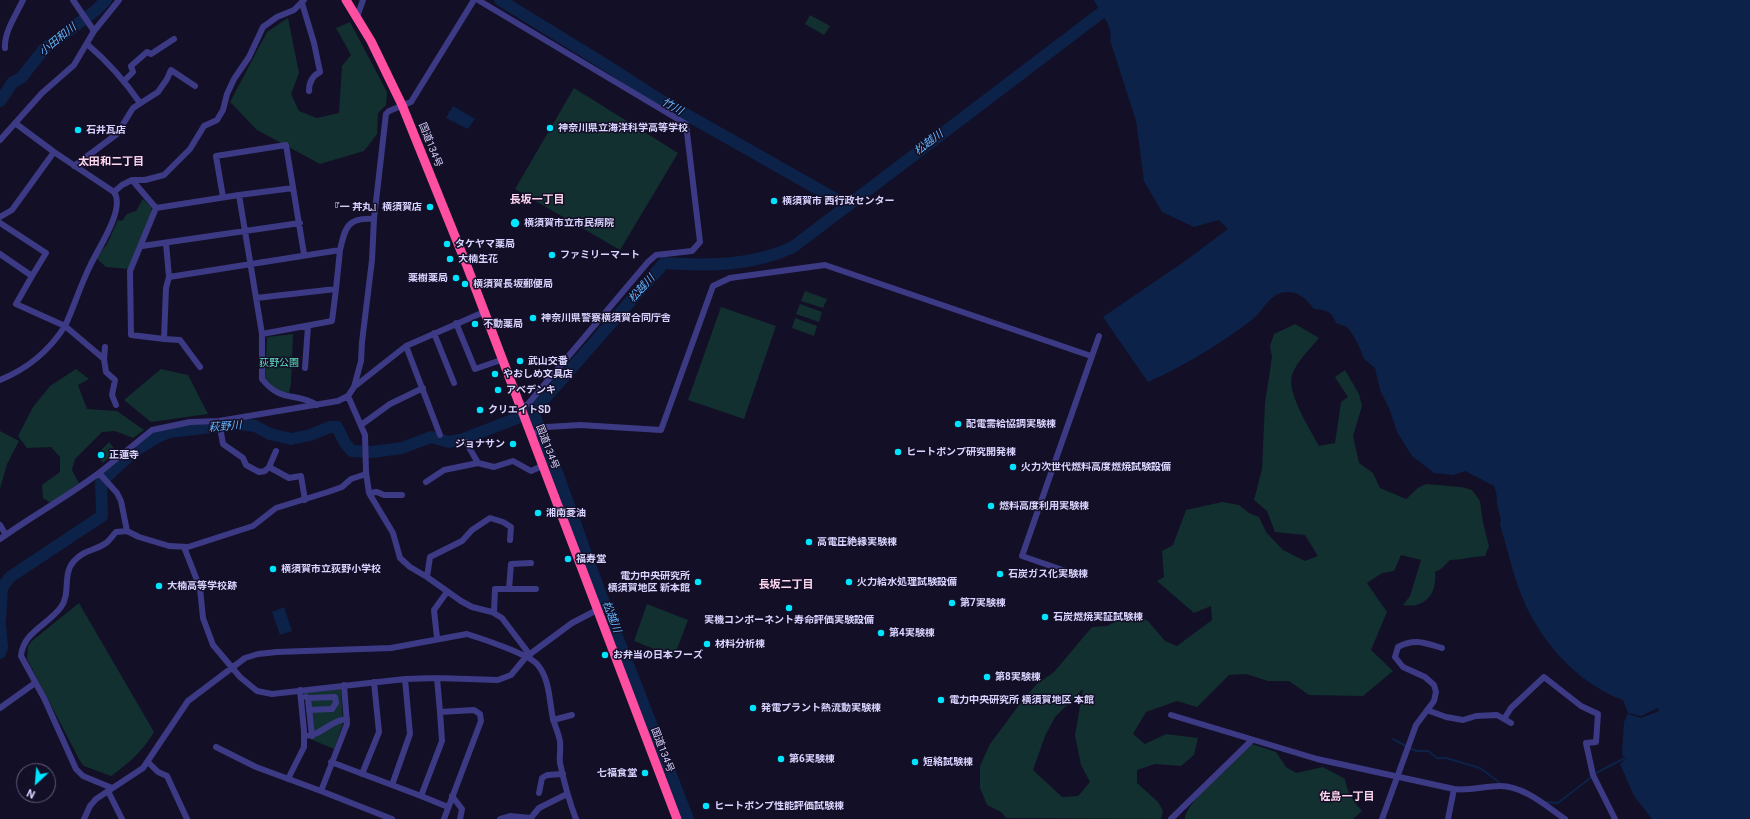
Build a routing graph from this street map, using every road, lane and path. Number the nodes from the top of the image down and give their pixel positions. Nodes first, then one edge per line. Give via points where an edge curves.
1 (23, 0) edge
2 (73, 0) edge
3 (119, 0) edge
4 (346, 0) edge
5 (363, 0) edge
6 (474, 0) edge
7 (478, 0) edge
8 (303, 1) edge
9 (357, 17) junction
10 (94, 31) junction
11 (174, 39) dead end
12 (87, 44) junction
13 (5, 48) dead end
14 (124, 80) junction
15 (194, 86) dead end
16 (309, 91) dead end
17 (140, 103) junction
18 (402, 105) junction
19 (15, 123) junction
20 (0, 140) edge
21 (54, 152) junction
22 (74, 166) junction
23 (132, 180) junction
24 (293, 188) junction
25 (114, 192) junction
26 (239, 195) junction
27 (223, 197) junction
28 (156, 208) junction
29 (0, 216) edge
30 (374, 219) junction
31 (0, 223) edge
32 (300, 223) junction
33 (245, 230) junction
34 (166, 243) junction
35 (142, 246) junction
36 (340, 250) junction
37 (0, 254) edge
38 (304, 254) junction
39 (250, 263) junction
40 (32, 276) junction
41 (169, 277) junction
42 (336, 289) junction
43 (256, 298) junction
44 (484, 312) junction
45 (456, 323) junction
46 (64, 326) junction
47 (308, 326) junction
48 (434, 333) junction
49 (262, 334) junction
50 (1099, 336) dead end
51 (164, 339) junction
52 (406, 346) junction
53 (105, 347) dead end
54 (1091, 356) junction
55 (104, 359) junction
56 (501, 360) junction
57 (200, 367) dead end
58 (305, 368) dead end
59 (0, 380) edge
60 (454, 383) dead end
61 (354, 386) junction
62 (423, 388) junction
63 (348, 396) junction
64 (116, 405) dead end
65 (317, 405) junction
66 (522, 413) junction
67 (219, 423) junction
68 (361, 424) junction
69 (440, 435) dead end
70 (531, 435) junction
71 (466, 442) dead end
72 (276, 451) dead end
73 (478, 463) junction
74 (542, 466) junction
75 (269, 467) junction
76 (99, 473) junction
77 (366, 474) junction
78 (426, 482) dead end
79 (369, 492) junction
80 (402, 495) dead end
81 (305, 500) junction
82 (0, 525) edge
83 (127, 531) junction
84 (6, 534) junction
85 (0, 539) edge
86 (510, 540) dead end
87 (184, 547) junction
88 (531, 562) dead end
89 (1080, 576) dead end
90 (428, 577) junction
91 (509, 589) junction
92 (536, 589) dead end
93 (447, 592) junction
94 (597, 610) junction
95 (494, 613) junction
96 (437, 638) junction
97 (1442, 648) dead end
98 (528, 656) junction
99 (232, 666) junction
100 (437, 678) junction
101 (405, 679) junction
102 (374, 682) junction
103 (35, 684) junction
104 (344, 685) junction
105 (300, 693) junction
106 (308, 698) junction
107 (0, 708) edge
108 (332, 709) junction
109 (309, 710) junction
110 (1428, 710) junction
111 (440, 712) junction
112 (572, 715) dead end
113 (1171, 715) dead end
114 (347, 719) junction
115 (1504, 719) junction
116 (336, 720) junction
117 (553, 720) junction
118 (1511, 723) dead end
119 (304, 736) junction
120 (312, 736) junction
121 (1252, 740) junction
122 (216, 747) dead end
123 (148, 762) junction
124 (332, 762) junction
125 (362, 774) junction
126 (563, 774) junction
127 (1398, 776) junction
128 (288, 779) junction
129 (392, 785) junction
130 (110, 789) junction
131 (1454, 789) junction
132 (321, 791) junction
133 (539, 793) dead end
134 (567, 794) junction
135 (421, 796) junction
136 (452, 796) junction
137 (448, 808) junction
138 (530, 818) edge
139 (676, 818) edge
140 (84, 819) edge
141 (122, 819) edge
142 (187, 819) edge
143 (392, 819) edge
144 (444, 819) edge
145 (460, 819) edge
146 (500, 819) edge
147 (576, 819) edge
148 (1171, 819) edge
149 (1382, 819) edge
150 (1448, 819) edge
151 (1565, 819) edge
152 (1615, 819) edge

1 - 13 street via 9,30
2 - 10 street
3 - 10 street
4 - 9 highway, 国道134号
5 - 9 street
6 - 18 street via 411,102
7 - 66 street via 686,124 700,242 692,251 656,255
8 - 16 street via 320,72 313,77
8 - 23 street via 294,10 277,17 263,27 234,79 223,110 216,120 204,126 190,149 164,175 145,180
9 - 18 highway, 国道134号
10 - 12 street
11 - 14 street via 152,54 146,52 131,66 133,72
12 - 14 street
12 - 19 street via 74,65 47,88
14 - 17 street
15 - 17 street via 171,70 158,92
17 - 22 street via 133,108 117,134
18 - 30 street via 389,110 386,114
18 - 44 highway, 国道134号
19 - 20 street
19 - 21 street
21 - 22 street
21 - 29 street via 12,210
22 - 25 street
23 - 25 street
23 - 28 street
24 - 26 street
24 - 27 street via 286,145 216,156
24 - 32 street
25 - 46 street via 117,199 110,229 90,266
26 - 27 street
26 - 33 street
27 - 28 street
28 - 35 street
30 - 36 street via 359,218 353,222 346,230
30 - 61 street via 361,361
31 - 40 street via 46,253
32 - 33 street
32 - 38 street
33 - 34 street
33 - 39 street
34 - 35 street
34 - 41 street
35 - 51 street via 130,271 131,335
36 - 38 street
36 - 42 street
37 - 40 street
38 - 39 street
39 - 41 street
39 - 43 street
40 - 46 street via 16,304
41 - 51 street via 166,288
42 - 43 street
42 - 47 street via 332,321
43 - 49 street
44 - 45 street
44 - 56 highway, 国道134号
45 - 48 street
45 - 56 street via 475,369
46 - 55 street
46 - 59 street via 55,341 39,357
47 - 49 street
47 - 58 street
48 - 52 street
48 - 60 street
49 - 65 street via 262,379 276,394 311,401
50 - 54 street
51 - 57 street via 180,340
52 - 61 street
52 - 62 street
53 - 55 street
54 - 70 street via 825,265 730,278 713,286 661,430 580,425 547,427
54 - 89 street via 1022,556
55 - 64 street via 106,372 115,380 112,395
56 - 66 highway, 国道134号
61 - 63 street
62 - 68 street via 390,404
62 - 69 street
63 - 65 street via 338,401
63 - 68 street
65 - 67 street
66 - 70 highway, 国道134号
67 - 75 street via 223,444 243,458 246,465 259,472
67 - 76 street via 190,422 152,430
68 - 77 street
70 - 74 highway, 国道134号
71 - 73 street
72 - 75 street
73 - 74 street via 494,467 513,462 530,471
73 - 78 street via 444,470
74 - 94 highway, 国道134号
75 - 81 street via 289,478 301,476
76 - 83 street via 121,501
76 - 84 street
77 - 79 street
77 - 81 street
79 - 80 street
79 - 90 street via 393,533 400,558
81 - 87 street via 286,503 253,526
82 - 84 street
83 - 87 street via 139,538
83 - 103 street via 116,532 106,543 85,551 74,561 68,572 62,605 22,646 21,656
84 - 85 street
86 - 90 street via 511,527 490,518 472,530 462,541 430,557
87 - 99 street via 200,588 203,618 208,634 213,645
88 - 91 street via 510,564
90 - 93 street
91 - 92 street
91 - 95 street via 495,589
93 - 95 street via 472,607
93 - 96 street via 434,610
94 - 98 street via 572,623
94 - 139 highway, 国道134号
95 - 98 street via 502,618
96 - 98 street via 466,634
96 - 99 street via 391,648 258,654
97 - 110 street via 1409,641 1398,647 1395,657 1403,667 1425,677 1434,685 1434,701
98 - 100 street via 511,674 498,680
98 - 117 street via 536,662 543,673
99 - 105 street via 240,677 257,691 272,694
99 - 123 street via 188,701
100 - 101 street
100 - 111 street
101 - 102 street
101 - 129 street via 410,734
102 - 104 street
102 - 125 street via 379,732
103 - 107 street
103 - 130 street via 76,769 83,776
104 - 105 street
104 - 114 street
105 - 106 street
105 - 119 street
106 - 108 street via 335,697 336,704
106 - 109 street
108 - 109 street
108 - 116 street via 338,714
109 - 120 street
110 - 115 street via 1463,720 1487,714
110 - 127 street via 1416,725
111 - 135 street via 442,741
111 - 136 street via 474,710 480,714 481,721
112 - 117 street
113 - 121 street
114 - 116 street
114 - 124 street
115 - 118 street
115 - 152 street via 1511,708 1544,677 1581,706 1598,714 1596,742 1586,744 1593,775
116 - 120 street
117 - 126 street via 560,741
119 - 120 street
119 - 128 street via 304,747
121 - 127 street via 1341,765
121 - 148 street
122 - 128 street
123 - 130 street via 137,774
123 - 142 street via 158,772 167,776
124 - 125 street
124 - 132 street
125 - 129 street
126 - 133 street via 547,775 542,778
126 - 134 street
127 - 131 street
127 - 149 street
128 - 132 street
129 - 135 street
130 - 140 street via 90,806
130 - 141 street
131 - 150 street
131 - 151 street via 1501,786 1520,790
132 - 143 street
134 - 138 street via 539,808
134 - 147 street
135 - 137 street
136 - 137 street
136 - 145 street via 462,809
137 - 144 street
138 - 146 street via 510,816

